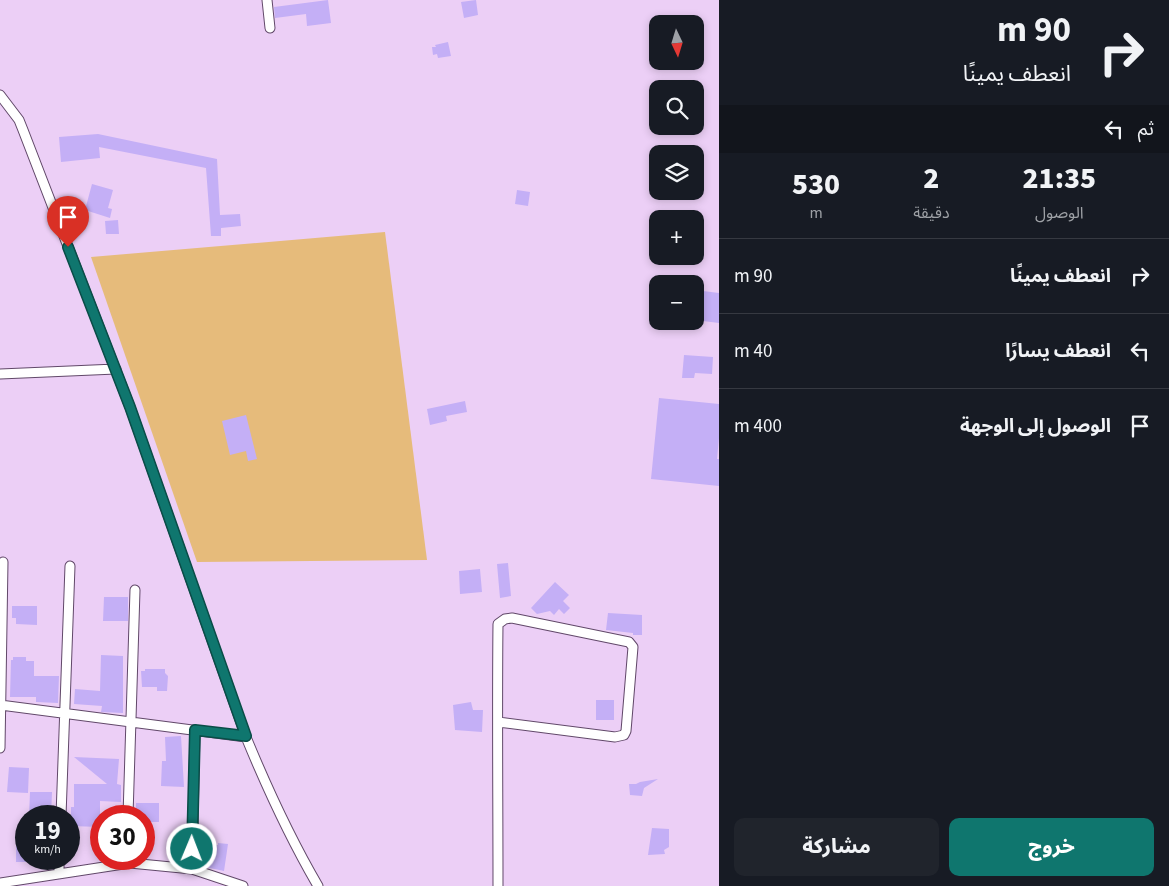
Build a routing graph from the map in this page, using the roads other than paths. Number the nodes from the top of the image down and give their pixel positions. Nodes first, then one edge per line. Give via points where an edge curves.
1 (267, 0) edge
2 (270, 28) dead end
3 (0, 95) edge
4 (116, 369) junction
5 (0, 374) edge
6 (3, 562) dead end
7 (70, 566) dead end
8 (135, 590) dead end
9 (1, 705) edge
10 (65, 713) junction
11 (132, 722) junction
12 (498, 722) junction
13 (195, 730) junction
14 (246, 736) junction
15 (0, 748) edge
16 (61, 805) edge
17 (128, 805) edge
18 (155, 865) edge
19 (90, 868) edge
20 (192, 869) junction
21 (59, 870) edge
22 (59, 874) junction
23 (0, 883) edge
24 (243, 886) edge
25 (318, 886) edge
26 (498, 886) edge

1 - 2 street
3 - 4 street via 23,130
4 - 5 street
4 - 14 street
6 - 9 street
7 - 10 street
8 - 11 street
9 - 10 street
9 - 15 street
10 - 11 street
10 - 16 street
11 - 13 street
11 - 17 street
12 - 12 street via 615,737 624,735 633,646 628,642 505,619 498,624
12 - 26 street
13 - 14 street
13 - 20 street
14 - 25 street via 277,810
18 - 20 street
19 - 22 street
20 - 24 street
21 - 22 street
22 - 23 street

